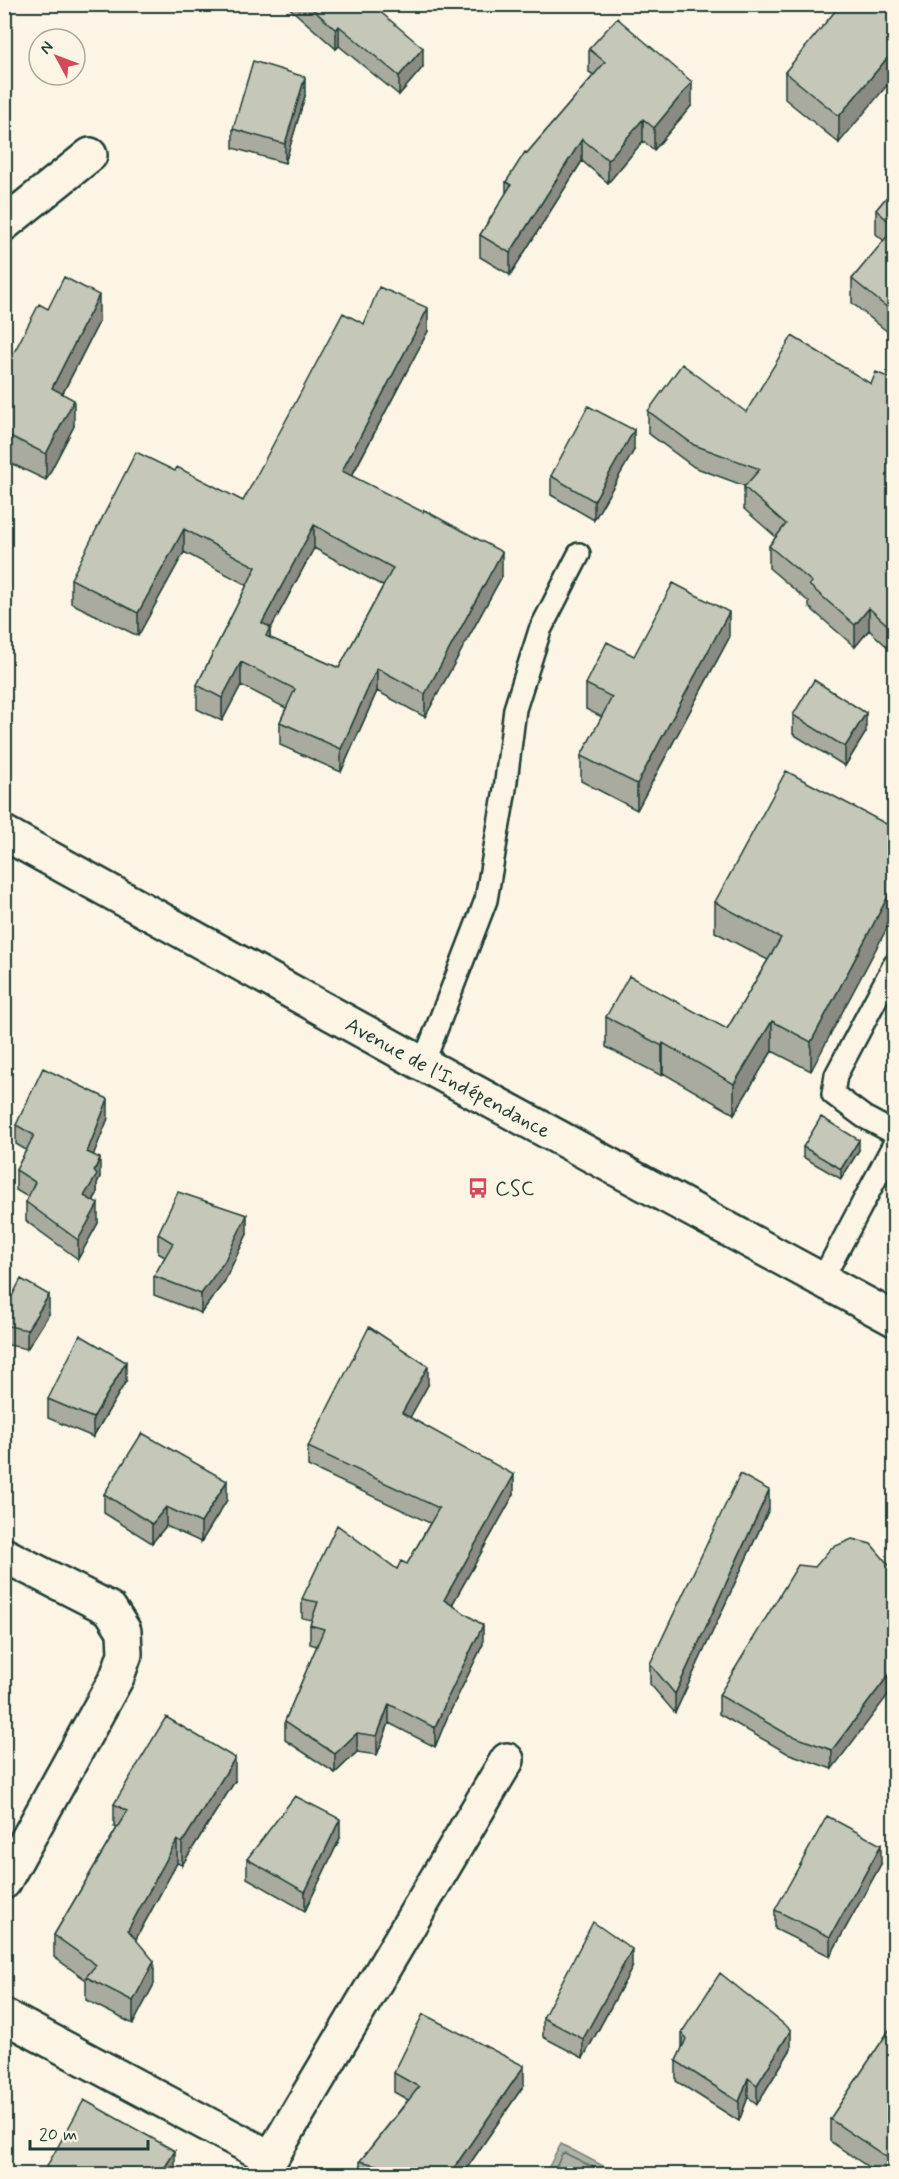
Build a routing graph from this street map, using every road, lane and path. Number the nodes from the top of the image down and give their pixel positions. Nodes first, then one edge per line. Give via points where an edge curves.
1 (90, 154) dead end
2 (4, 224) edge
3 (579, 555) dead end
4 (4, 833) edge
5 (894, 965) edge
6 (423, 1064) junction
7 (894, 1133) edge
8 (894, 1143) edge
9 (822, 1280) junction
10 (894, 1319) edge
11 (4, 1555) edge
12 (507, 1760) dead end
13 (4, 1882) edge
14 (4, 2016) edge
15 (266, 2166) edge

1 - 2 street
3 - 6 lane via 540,630 515,709 486,900
4 - 6 street, Avenue de l'Indépendance
5 - 7 lane via 836,1075 833,1094
6 - 9 street, Avenue de l'Indépendance
8 - 9 lane
9 - 10 street, Avenue de l'Indépendance
11 - 13 street via 110,1610 124,1631 125,1654 117,1677
12 - 15 street
14 - 15 street

